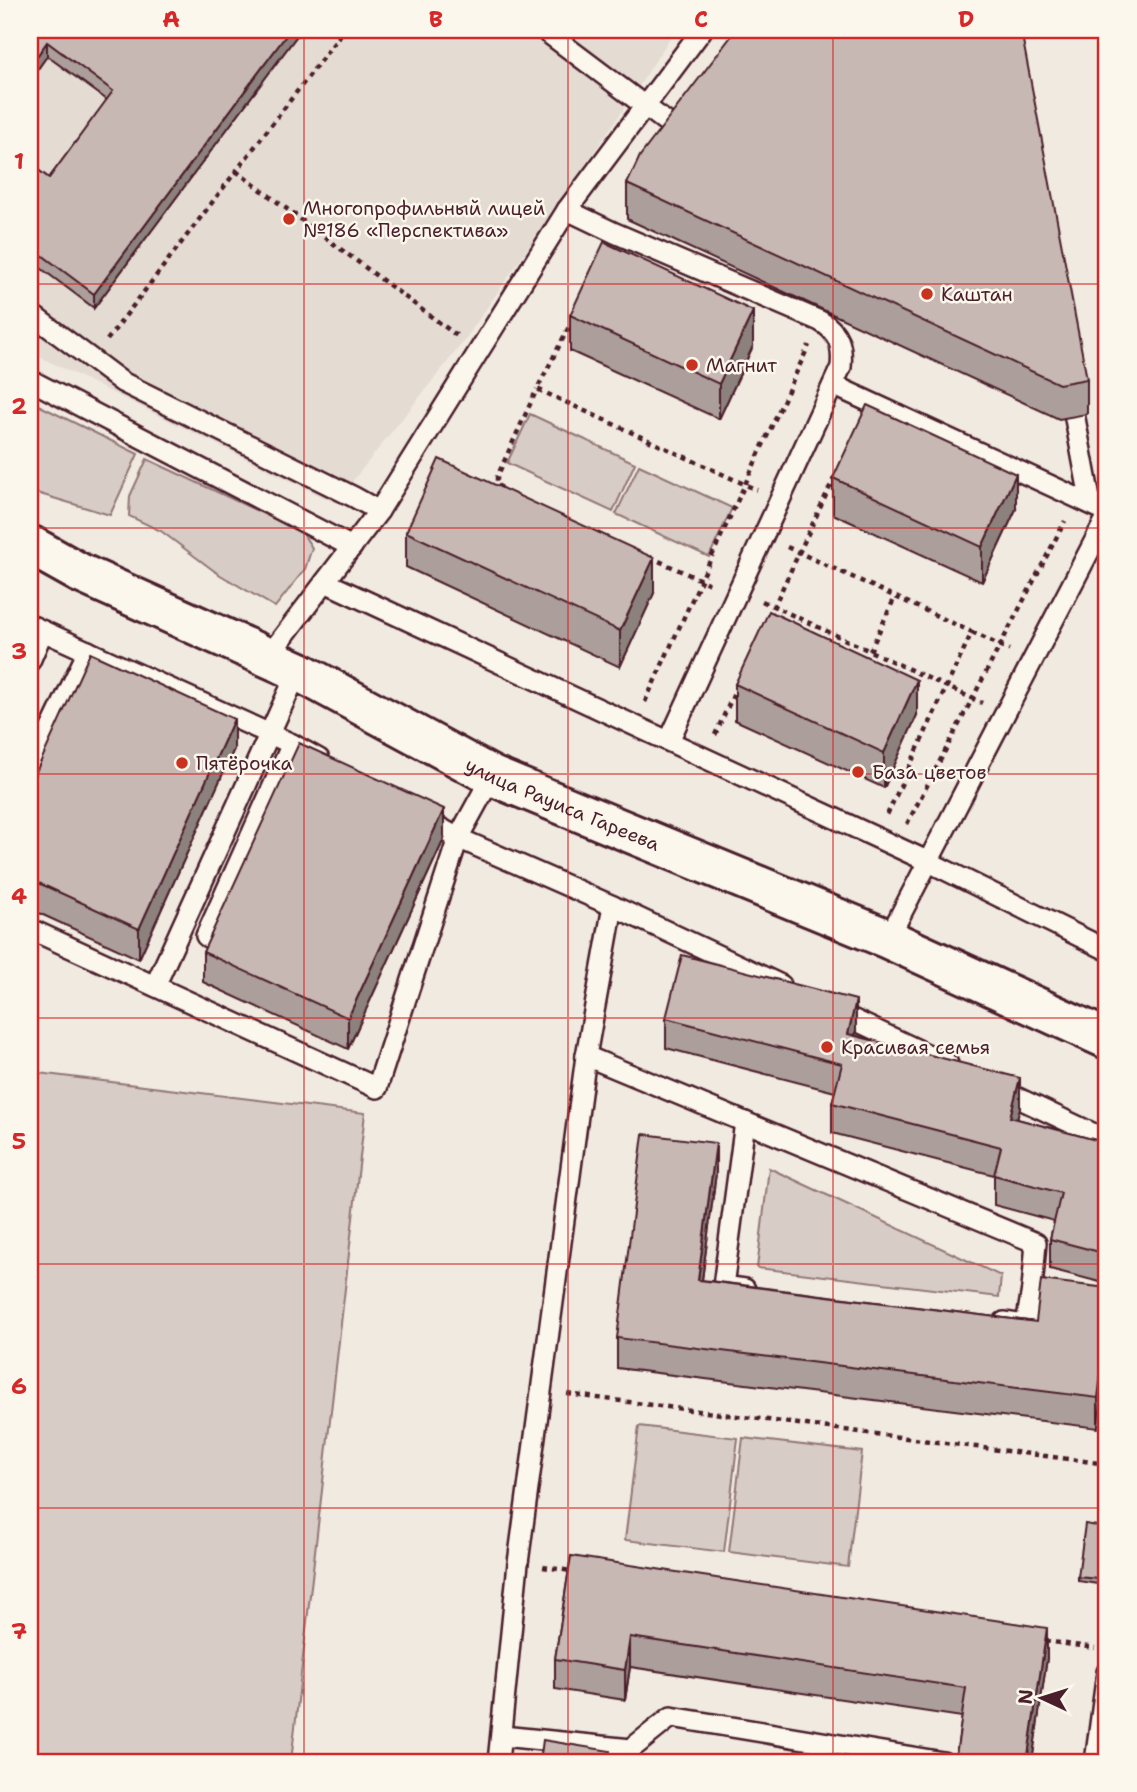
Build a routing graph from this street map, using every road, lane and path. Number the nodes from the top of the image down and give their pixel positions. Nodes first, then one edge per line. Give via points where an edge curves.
1 (344, 30) edge
2 (544, 30) edge
3 (702, 30) edge
4 (645, 106) junction
5 (673, 127) edge
6 (236, 171) junction
7 (567, 210) junction
8 (30, 313) edge
9 (573, 317) edge
10 (820, 321) junction
11 (464, 341) dead end
12 (92, 360) junction
13 (1066, 373) edge
14 (30, 380) edge
15 (833, 385) junction
16 (537, 389) junction
17 (840, 464) edge
18 (745, 485) junction
19 (513, 493) edge
20 (780, 501) junction
21 (1096, 507) edge
22 (379, 511) junction
23 (764, 536) junction
24 (30, 545) edge
25 (352, 547) junction
26 (639, 551) edge
27 (799, 553) junction
28 (701, 580) junction
29 (325, 582) junction
30 (737, 593) junction
31 (895, 597) junction
32 (774, 607) junction
33 (768, 619) edge
34 (36, 628) edge
35 (971, 632) junction
36 (1000, 645) junction
37 (870, 651) junction
38 (88, 652) junction
39 (30, 661) edge
40 (1033, 661) junction
41 (283, 665) junction
42 (739, 682) edge
43 (947, 686) junction
44 (973, 698) junction
45 (1005, 713) junction
46 (634, 726) junction
47 (270, 734) junction
48 (669, 741) junction
49 (292, 744) junction
50 (705, 758) junction
51 (339, 771) edge
52 (30, 772) edge
53 (492, 776) junction
54 (411, 811) edge
55 (458, 838) junction
56 (877, 838) junction
57 (896, 847) junction
58 (929, 862) junction
59 (613, 906) junction
60 (30, 929) edge
61 (888, 939) junction
62 (221, 945) edge
63 (1107, 950) edge
64 (155, 986) junction
65 (1107, 1038) edge
66 (586, 1056) junction
67 (959, 1070) edge
68 (984, 1081) edge
69 (745, 1122) junction
70 (1107, 1140) edge
71 (1032, 1289) junction
72 (765, 1292) edge
73 (1107, 1305) edge
74 (984, 1320) edge
75 (541, 1391) junction
76 (1107, 1464) edge
77 (517, 1563) junction
78 (572, 1571) edge
79 (1037, 1640) edge
80 (1096, 1648) dead end
81 (1107, 1672) edge
82 (502, 1736) junction
83 (636, 1756) edge
84 (895, 1759) edge
85 (498, 1762) edge
86 (943, 1762) edge
87 (1095, 1762) edge

1 - 6 path
2 - 4 lane
3 - 4 lane
4 - 5 lane
4 - 7 lane
6 - 11 path
6 - 12 path
7 - 10 lane
7 - 22 lane
8 - 12 lane
9 - 16 path
10 - 15 lane via 839,339 842,352
10 - 18 path
12 - 22 lane via 122,382
13 - 21 lane
14 - 25 lane
15 - 20 lane
15 - 21 lane
16 - 18 path
16 - 19 path via 497,477 498,485
17 - 27 path
18 - 20 path
18 - 28 path
20 - 23 lane
21 - 36 path
21 - 40 lane
22 - 25 lane
23 - 27 path
23 - 30 lane
24 - 41 street, улица Рауиса Гареева via 80,573
25 - 29 lane
26 - 28 path
27 - 31 path
27 - 32 path
28 - 30 path
28 - 46 path
29 - 41 lane
29 - 46 lane
30 - 32 path
30 - 48 lane
31 - 35 path
31 - 37 path
32 - 33 path
32 - 37 path
34 - 38 lane
34 - 39 lane
35 - 36 path
35 - 43 path
36 - 40 path
36 - 44 path
37 - 43 path
38 - 47 lane
38 - 52 lane
40 - 45 lane
41 - 47 lane
41 - 53 street, улица Рауиса Гареева
42 - 50 path
43 - 44 path
43 - 56 path
44 - 45 path
44 - 57 path
45 - 58 lane
46 - 48 lane
47 - 49 lane
47 - 64 lane
48 - 50 lane
49 - 51 lane
49 - 62 lane via 206,936
50 - 56 lane
53 - 55 lane
53 - 61 street, улица Рауиса Гареева
54 - 55 lane
55 - 59 lane
55 - 64 lane via 377,1088
56 - 57 lane
57 - 58 lane
58 - 61 lane
58 - 63 lane
59 - 66 lane
59 - 67 lane
60 - 64 lane
61 - 65 street, улица Рауиса Гареева
66 - 69 lane
66 - 75 lane
68 - 70 lane
69 - 71 lane via 1036,1243
69 - 72 lane via 723,1286
71 - 73 lane
71 - 74 lane via 1026,1325
75 - 76 path
75 - 77 lane
77 - 78 path
77 - 82 lane
79 - 80 path
81 - 87 lane
82 - 83 lane
82 - 85 lane
83 - 84 lane via 671,1717
84 - 86 lane

